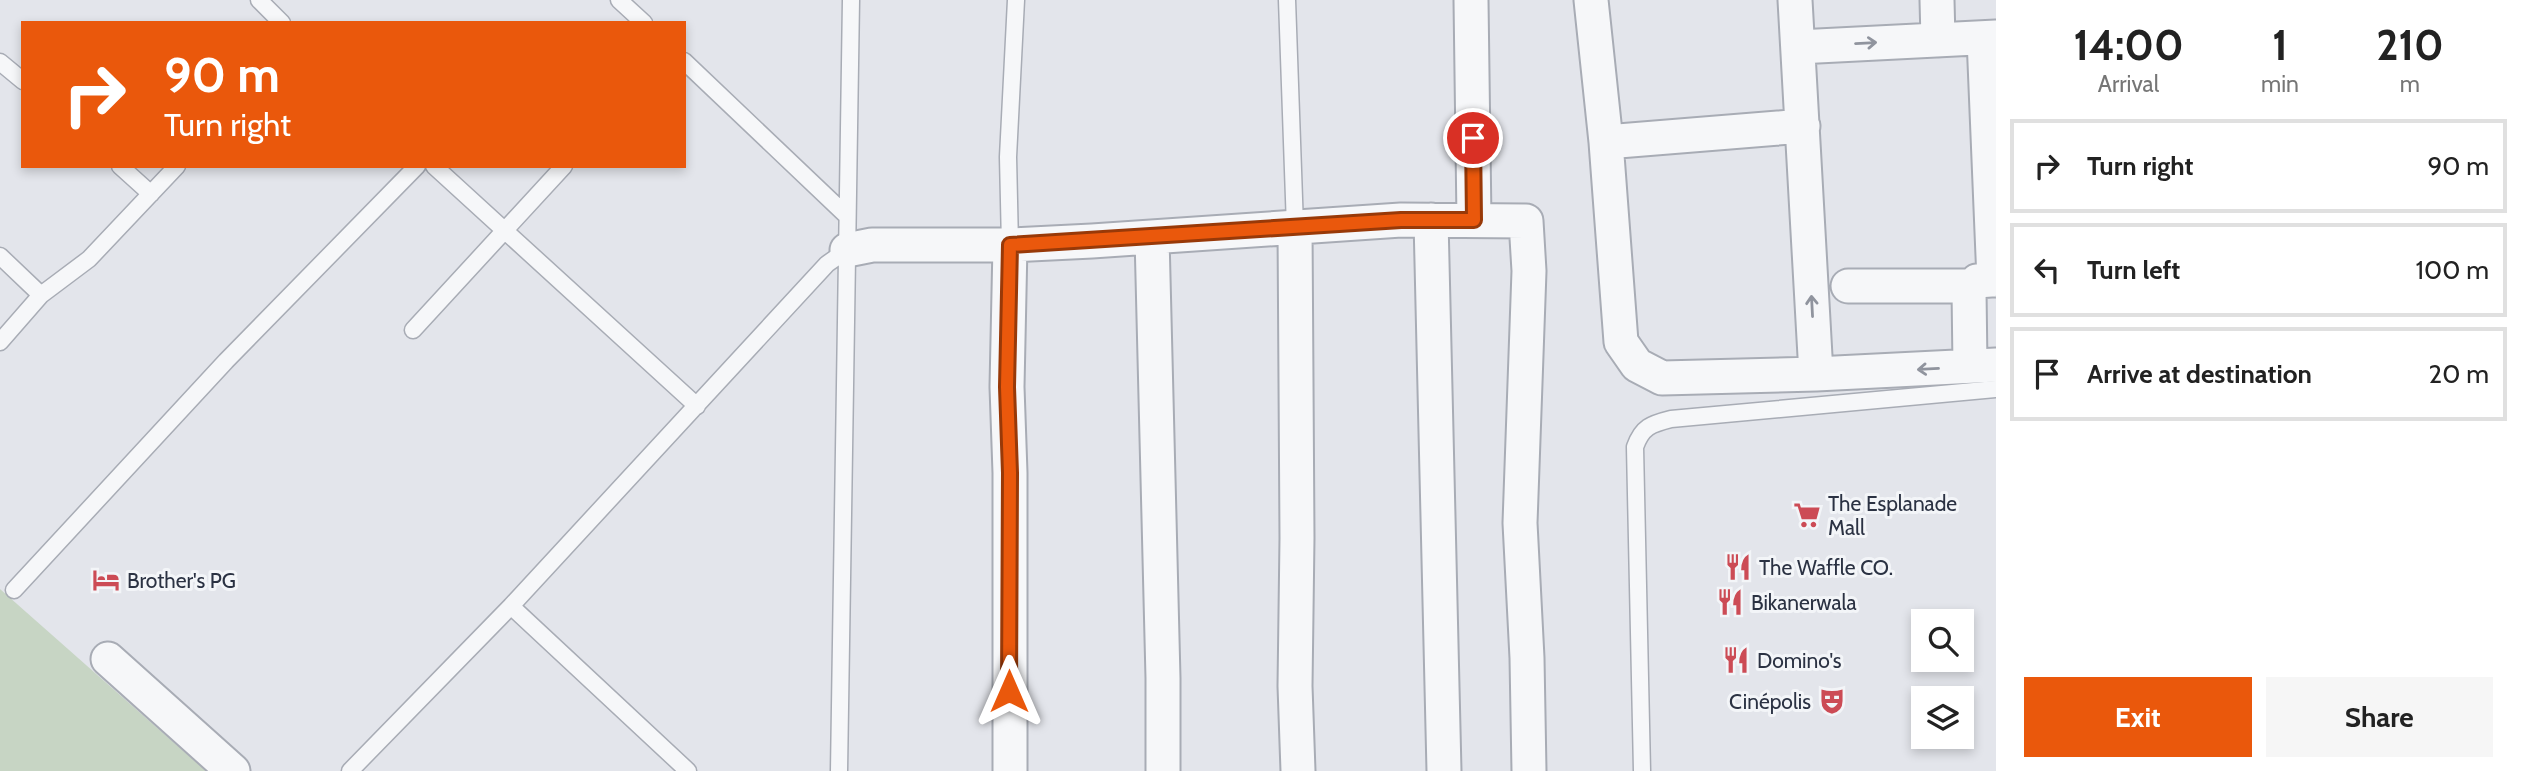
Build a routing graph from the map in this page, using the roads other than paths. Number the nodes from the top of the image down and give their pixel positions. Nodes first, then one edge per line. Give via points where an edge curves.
1 (259, 0) edge
2 (619, 0) edge
3 (851, 0) edge
4 (1016, 0) edge
5 (1287, 0) edge
6 (1471, 0) edge
7 (1591, 0) edge
8 (1795, 0) edge
9 (1937, 0) edge
10 (280, 21) edge
11 (641, 21) edge
12 (1990, 37) edge
13 (1938, 40) junction
14 (1798, 47) junction
15 (0, 62) edge
16 (686, 63) edge
17 (21, 80) edge
18 (1802, 126) junction
19 (1606, 142) junction
20 (122, 168) edge
21 (175, 168) edge
22 (416, 168) edge
23 (436, 168) edge
24 (562, 168) edge
25 (151, 194) junction
26 (847, 216) junction
27 (1431, 220) junction
28 (1474, 220) junction
29 (1295, 227) junction
30 (505, 231) junction
31 (1152, 237) junction
32 (1010, 245) junction
33 (847, 250) junction
34 (0, 256) edge
35 (1988, 282) edge
36 (1848, 286) dead end
37 (41, 295) junction
38 (413, 330) dead end
39 (0, 342) edge
40 (1983, 366) edge
41 (1816, 374) junction
42 (1996, 389) edge
43 (697, 406) junction
44 (14, 590) dead end
45 (510, 606) junction
46 (108, 659) dead end
47 (233, 771) edge
48 (350, 771) edge
49 (688, 771) edge
50 (839, 771) edge
51 (1010, 771) edge
52 (1163, 771) edge
53 (1298, 771) edge
54 (1444, 771) edge
55 (1530, 771) edge
56 (1642, 771) edge

1 - 10 lane
2 - 11 lane
3 - 26 lane
4 - 32 lane via 1008,157
5 - 29 lane
6 - 28 street
7 - 19 street
8 - 14 street
9 - 13 street
12 - 13 street
12 - 35 street
14 -> 13 street
14 - 18 street
15 - 17 lane
16 - 26 lane
18 - 19 street
41 -> 18 street
19 - 41 street via 1621,342 1637,365 1662,378
20 - 25 lane
21 - 25 lane
22 - 44 lane via 226,361
23 - 30 lane
24 - 30 lane
25 - 37 lane via 89,259
26 - 33 lane
27 - 28 street
27 - 29 street
27 - 54 street
28 - 55 street via 1526,221 1529,271 1520,523
29 - 31 street
29 - 53 street
30 - 38 lane
30 - 43 lane
31 - 32 street
31 - 52 street
32 - 33 street via 872,245
32 - 51 street
33 - 43 lane via 827,264
33 - 50 lane
34 - 37 lane
35 - 36 street
35 - 40 street via 1969,290
37 - 39 lane
40 -> 41 street
42 - 56 lane via 1671,419 1649,424 1640,433 1635,447
43 - 45 lane
45 - 48 lane
45 - 49 lane
46 - 47 street

